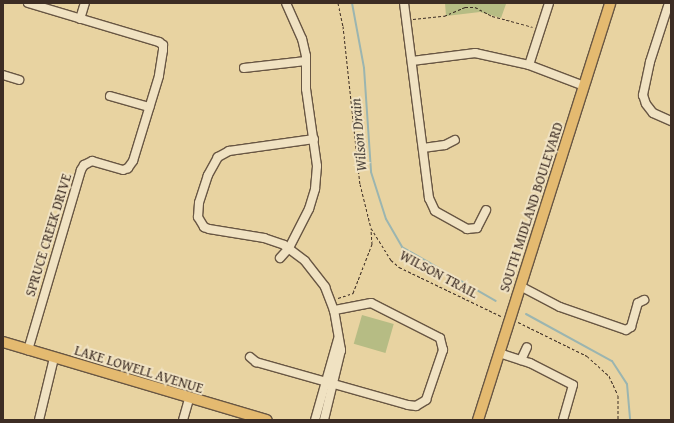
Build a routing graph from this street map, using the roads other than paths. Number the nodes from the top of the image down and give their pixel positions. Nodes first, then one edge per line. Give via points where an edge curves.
1 (28, 3) edge
2 (85, 3) edge
3 (286, 3) edge
4 (404, 3) edge
5 (549, 3) edge
6 (610, 3) edge
7 (669, 3) edge
8 (80, 19) junction
9 (412, 60) junction
10 (306, 61) junction
11 (530, 65) junction
12 (244, 68) dead end
13 (3, 75) edge
14 (19, 80) dead end
15 (584, 86) junction
16 (110, 96) dead end
17 (149, 107) junction
18 (671, 122) edge
19 (314, 139) junction
20 (455, 140) dead end
21 (423, 148) junction
22 (486, 210) dead end
23 (289, 248) junction
24 (280, 258) dead end
25 (520, 286) junction
26 (644, 300) dead end
27 (334, 310) junction
28 (3, 342) edge
29 (527, 347) dead end
30 (28, 350) junction
31 (499, 353) junction
32 (250, 357) dead end
33 (54, 358) junction
34 (521, 360) junction
35 (330, 382) junction
36 (190, 399) junction
37 (39, 420) edge
38 (183, 420) edge
39 (267, 420) edge
40 (315, 420) edge
41 (324, 420) edge
42 (478, 420) edge
43 (563, 420) edge

1 - 8 street
2 - 8 street
3 - 10 street via 302,39
4 - 9 street
5 - 11 street
6 - 15 main road, SOUTH MIDLAND BOULEVARD
7 - 18 street via 650,62 644,95 646,104 653,113
8 - 17 street via 163,45 159,76
9 - 11 street via 475,53
9 - 21 street
10 - 12 street
10 - 19 street via 306,89
11 - 15 street
13 - 14 street
15 - 25 main road, SOUTH MIDLAND BOULEVARD
16 - 17 street
17 - 30 street, SPRUCE CREEK DRIVE via 133,161 128,168 123,170 92,161 81,170
19 - 23 street via 317,166 315,189 309,209
19 - 23 street via 229,151 214,163 199,203 198,217 204,227 217,232 264,238
20 - 21 street via 445,145
21 - 22 street via 429,198 435,211 472,230 479,225
23 - 24 street
23 - 27 street via 315,271 331,299
25 - 26 street via 560,307 626,330 631,327 638,303
25 - 31 main road, SOUTH MIDLAND BOULEVARD
27 - 35 street via 341,350
27 - 35 street via 363,303 379,306 435,333 440,338 443,350 429,395 422,404 416,406
28 - 30 main road, LAKE LOWELL AVENUE
29 - 34 street
30 - 33 main road, LAKE LOWELL AVENUE
31 - 34 street
31 - 42 main road, SOUTH MIDLAND BOULEVARD
32 - 35 street via 256,362
33 - 36 main road, LAKE LOWELL AVENUE
33 - 37 street
34 - 43 street via 568,380 573,385
35 - 40 street
35 - 41 street
36 - 38 street
36 - 39 main road, LAKE LOWELL AVENUE

